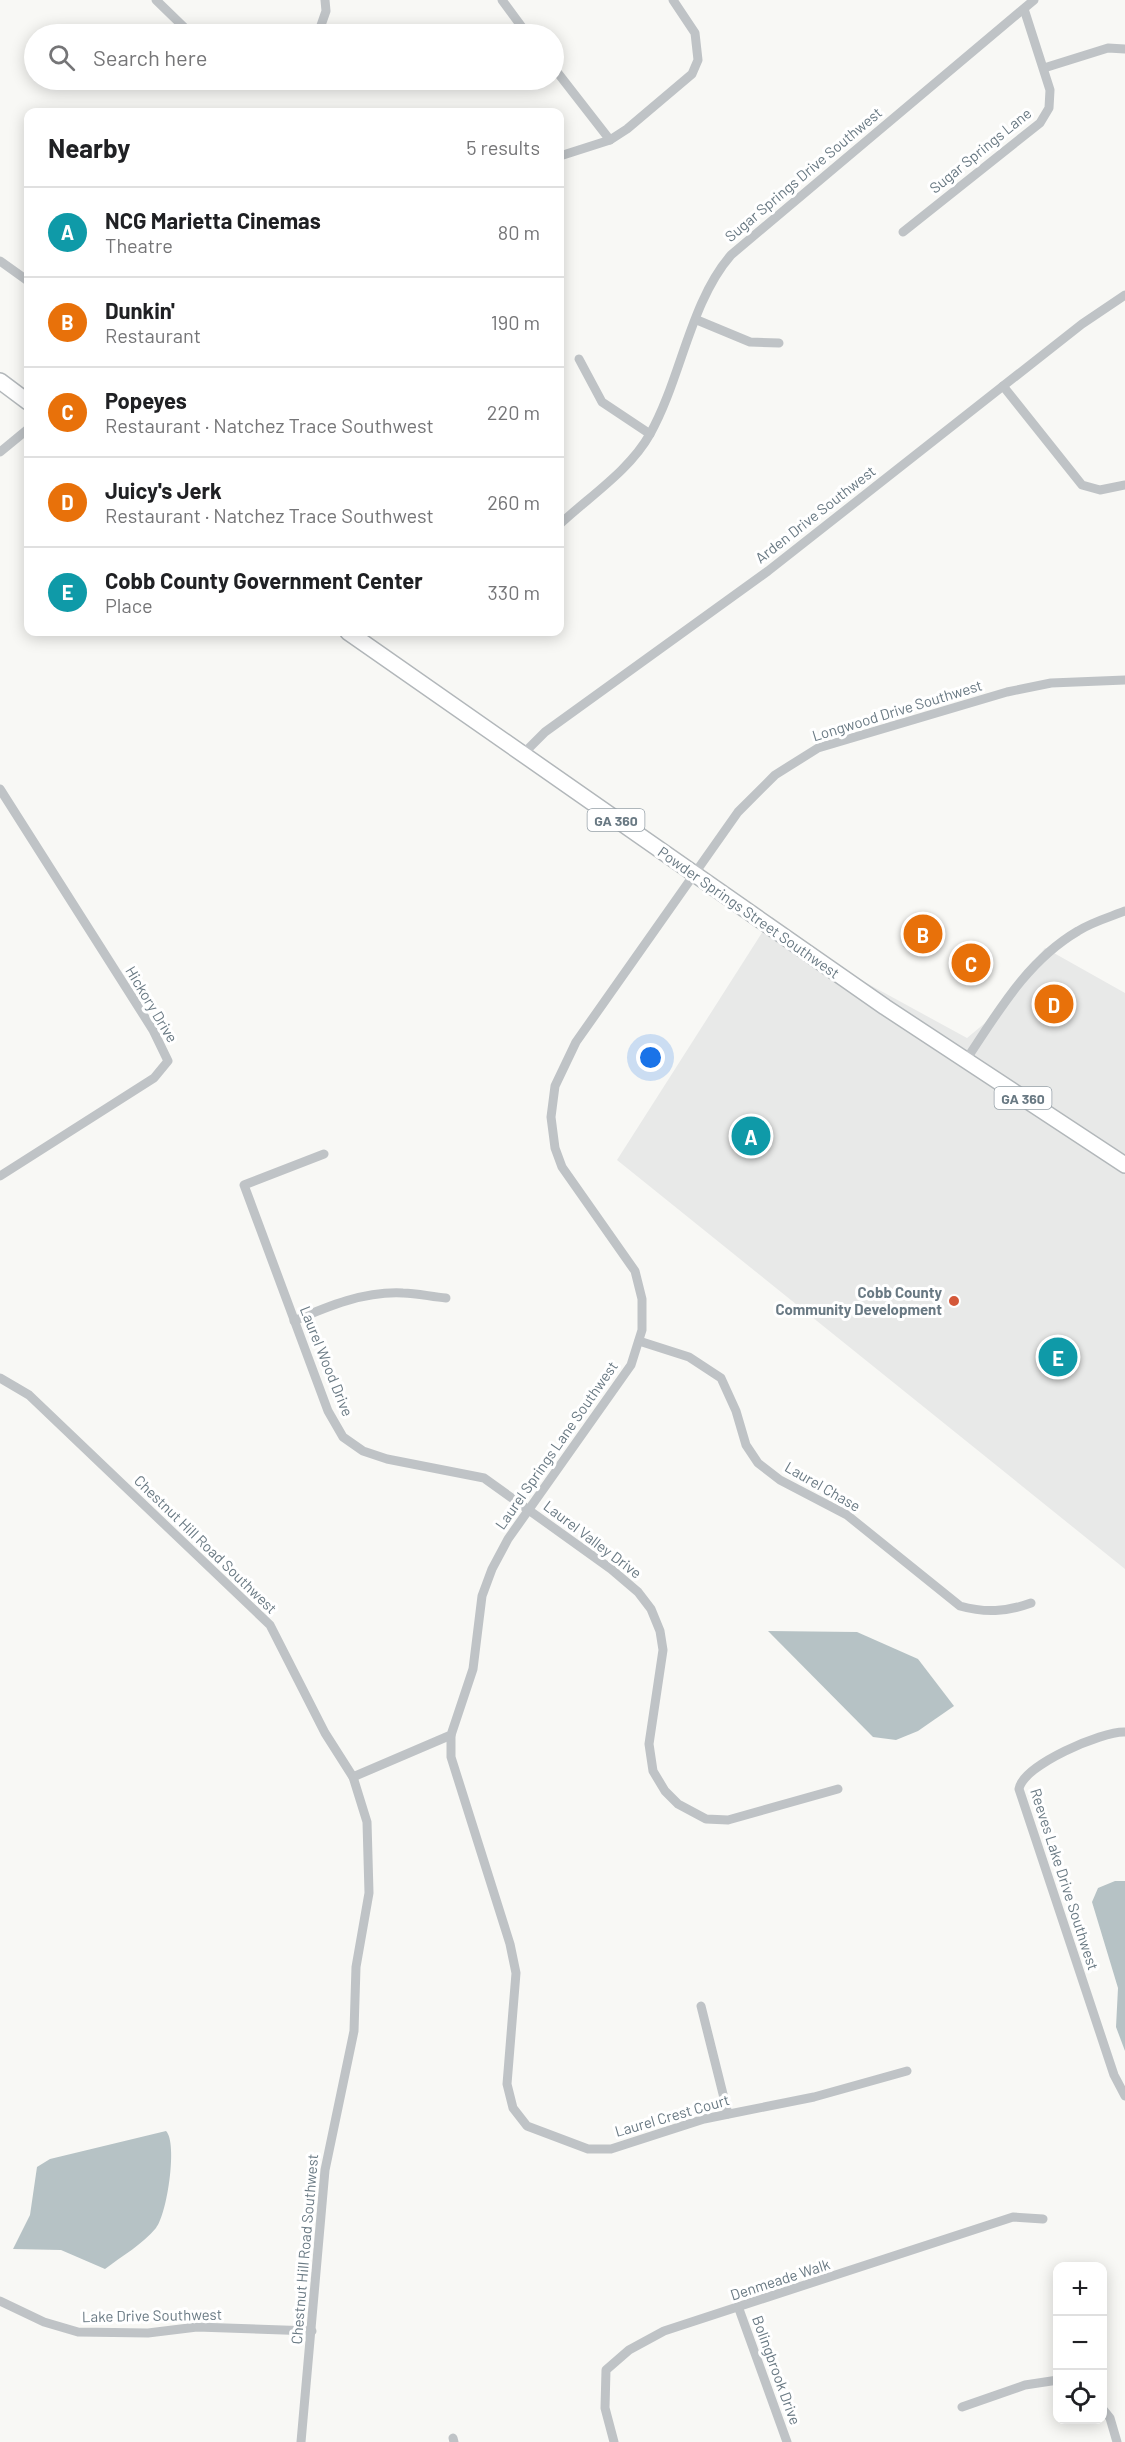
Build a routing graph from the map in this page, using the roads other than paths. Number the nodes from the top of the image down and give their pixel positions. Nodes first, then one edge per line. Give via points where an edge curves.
1 (156, 0) edge
2 (325, 0) edge
3 (501, 0) edge
4 (674, 0) edge
5 (1034, 0) edge
6 (1024, 9) junction
7 (181, 24) edge
8 (321, 24) edge
9 (519, 24) edge
10 (1125, 49) edge
11 (1044, 68) junction
12 (564, 81) edge
13 (610, 140) junction
14 (564, 155) edge
15 (903, 232) dead end
16 (0, 261) edge
17 (24, 279) edge
18 (1125, 295) edge
19 (697, 320) junction
20 (779, 343) dead end
21 (579, 359) dead end
22 (0, 381) edge
23 (1003, 386) junction
24 (24, 399) edge
25 (24, 432) edge
26 (650, 434) junction
27 (0, 452) edge
28 (1125, 485) edge
29 (564, 520) edge
30 (354, 636) edge
31 (1125, 680) edge
32 (522, 755) junction
33 (0, 789) edge
34 (696, 875) junction
35 (1125, 911) edge
36 (966, 1060) junction
37 (324, 1154) dead end
38 (1125, 1165) edge
39 (0, 1176) edge
40 (446, 1298) dead end
41 (294, 1321) junction
42 (639, 1341) junction
43 (0, 1378) edge
44 (529, 1509) junction
45 (1031, 1603) dead end
46 (1125, 1732) edge
47 (451, 1735) junction
48 (353, 1777) junction
49 (838, 1789) dead end
50 (701, 2006) dead end
51 (907, 2071) dead end
52 (1125, 2096) edge
53 (728, 2114) junction
54 (1043, 2219) dead end
55 (0, 2301) edge
56 (739, 2309) junction
57 (312, 2331) junction
58 (1053, 2381) edge
59 (962, 2407) dead end
60 (1107, 2414) edge
61 (301, 2442) edge
62 (614, 2442) edge
63 (787, 2442) edge
64 (1117, 2442) edge

1 - 7 street
2 - 8 street
3 - 9 street
4 - 13 street via 696,33 698,60 692,74
5 - 6 street, Sugar Springs Drive Southwest
6 - 11 street, Sugar Springs Lane
6 - 19 street, Sugar Springs Drive Southwest via 746,241 719,268
10 - 11 street via 1108,48
11 - 15 street, Sugar Springs Lane via 1050,90 1049,108 1040,123
12 - 13 street
13 - 14 street
16 - 17 street
18 - 23 street, Arden Drive Southwest
19 - 20 street via 750,342
19 - 26 street, Sugar Springs Drive Southwest
21 - 26 street via 602,402
22 - 24 main road
23 - 28 street via 1083,485 1100,490
23 - 32 street, Arden Drive Southwest via 768,570 545,732
25 - 27 street
26 - 29 street, Sugar Springs Drive Southwest via 628,463
30 - 32 main road, Powder Springs Street Southwest / GA 360
31 - 34 street, Longwood Drive Southwest via 1051,683 1007,692 818,748 788,765 750,799
32 - 34 main road, Powder Springs Street Southwest / GA 360
33 - 39 street, Hickory Drive via 153,1030 168,1061 154,1078
34 - 36 main road, Powder Springs Street Southwest / GA 360
34 - 42 street, Laurel Springs Lane Southwest via 576,1042 555,1086 550,1117 562,1167 635,1271 642,1299
35 - 36 street via 1079,930 1040,958
36 - 38 main road, Powder Springs Street Southwest / GA 360
37 - 41 street, Laurel Wood Drive via 244,1185
40 - 41 street via 402,1292 366,1297 337,1303
41 - 44 street, Laurel Wood Drive via 328,1410 343,1437 363,1451 387,1459 484,1478
42 - 44 street, Laurel Springs Lane Southwest via 631,1365
42 - 45 street, Laurel Chase via 689,1357 721,1378 746,1445 758,1463 780,1480 847,1515 960,1606 982,1612 1015,1609
43 - 48 street, Chestnut Hill Road Southwest via 29,1395 270,1624
44 - 47 street, Laurel Springs Lane Southwest via 498,1559 482,1596 473,1669
44 - 49 street, Laurel Valley Drive via 611,1569 651,1609 663,1650 649,1744 652,1771 678,1804 706,1819 728,1820
46 - 52 street, Reeves Lake Drive Southwest via 1086,1741 1025,1776 1019,1789 1114,2076
47 - 48 street
47 - 53 street, Laurel Crest Court via 451,1757 516,1973 507,2084 513,2108 527,2126 588,2149 611,2149
48 - 57 street, Chestnut Hill Road Southwest via 367,1822 369,1893 356,1967 354,2031 325,2170
50 - 53 street
51 - 53 street, Laurel Crest Court via 813,2097
54 - 56 street, Denmeade Walk via 1013,2217
55 - 57 street, Lake Drive Southwest via 44,2322 78,2332 197,2327
56 - 62 street, Denmeade Walk via 664,2331 629,2350 606,2370 605,2408
56 - 63 street, Bolingbrook Drive
57 - 61 street, Chestnut Hill Road Southwest
58 - 59 street via 1025,2385
60 - 64 street

